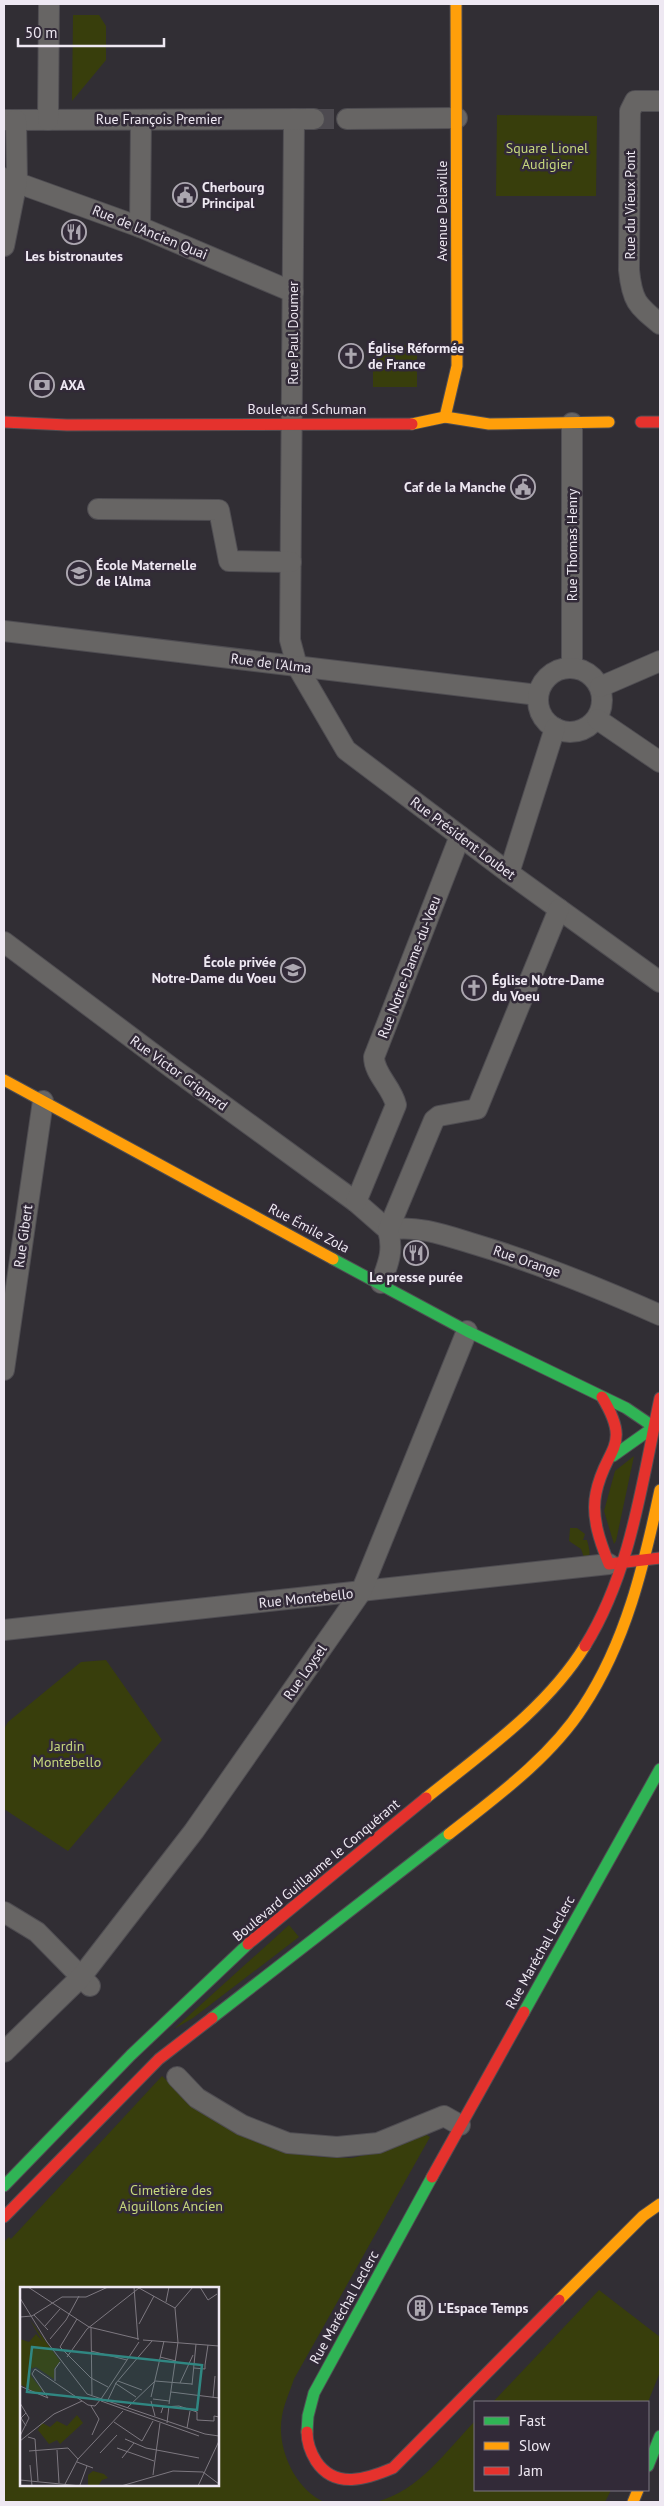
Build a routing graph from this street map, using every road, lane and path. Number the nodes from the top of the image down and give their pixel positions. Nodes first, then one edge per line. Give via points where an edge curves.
1 (49, 4) edge
2 (456, 4) edge
3 (660, 101) edge
4 (457, 118) junction
5 (294, 119) junction
6 (314, 119) tunnel mouth
7 (347, 119) tunnel mouth
8 (10, 120) edge
9 (48, 120) junction
10 (141, 120) junction
11 (10, 179) edge
12 (140, 227) junction
13 (4, 246) edge
14 (294, 292) junction
15 (660, 324) edge
16 (445, 416) junction
17 (4, 422) edge
18 (609, 422) dead end
19 (641, 422) dead end
20 (660, 422) edge
21 (572, 423) junction
22 (293, 424) junction
23 (98, 509) dead end
24 (291, 562) junction
25 (4, 631) edge
26 (660, 661) edge
27 (297, 666) junction
28 (572, 667) junction
29 (600, 687) junction
30 (538, 695) junction
31 (597, 719) junction
32 (555, 728) junction
33 (660, 762) edge
34 (460, 836) junction
35 (509, 873) junction
36 (559, 909) junction
37 (4, 942) edge
38 (660, 982) edge
39 (4, 1080) edge
40 (43, 1101) junction
41 (356, 1202) junction
42 (388, 1230) junction
43 (381, 1284) junction
44 (660, 1315) edge
45 (467, 1331) junction
46 (4, 1370) edge
47 (602, 1397) junction
48 (660, 1398) edge
49 (657, 1429) edge
50 (614, 1456) junction
51 (660, 1490) edge
52 (660, 1558) edge
53 (645, 1560) junction
54 (616, 1564) junction
55 (361, 1592) junction
56 (4, 1630) edge
57 (660, 1769) edge
58 (4, 1912) edge
59 (85, 1982) junction
60 (4, 2052) edge
61 (177, 2078) dead end
62 (460, 2125) junction
63 (4, 2186) edge
64 (660, 2204) edge
65 (4, 2217) edge
66 (660, 2436) edge
67 (649, 2464) edge

1 - 9 street
2 - 4 main road, Avenue Delaville
3 - 15 street, Rue du Vieux Pont via 635,101 630,111 629,261 634,300
4 - 7 street
4 - 16 main road, Avenue Delaville via 457,366
5 - 6 street, Rue François Premier
5 - 10 street, Rue François Premier
5 - 14 street, Rue Paul Doumer
8 - 9 street, Rue François Premier
8 - 11 street
9 - 10 street, Rue François Premier
10 - 12 street
11 - 12 street, Rue de l'Ancien Quai
11 - 13 street
12 - 14 street, Rue de l'Ancien Quai
14 - 22 street, Rue Paul Doumer
16 - 21 main road, Boulevard Schuman via 489,424
16 - 22 main road, Boulevard Schuman via 412,424
17 - 22 main road, Boulevard Schuman via 67,425
18 - 21 main road, Boulevard Schuman
19 - 20 main road
21 - 28 street, Rue Thomas Henry
22 - 24 street, Rue Paul Doumer
23 - 24 street via 219,510 229,561
24 - 27 street, Rue Paul Doumer via 290,640
25 - 27 street, Rue de l'Alma
26 - 29 street
27 - 30 street, Rue de l'Alma
27 - 34 street, Rue Président Loubet via 346,750
28 - 29 street via 589,673
28 - 30 street via 562,668 546,678
29 - 31 street via 602,709
30 - 32 street via 541,714
31 - 32 street via 582,730 564,732
31 - 33 street
32 - 35 street
34 - 35 street, Rue Président Loubet
34 - 41 street, Rue Notre-Dame-du-Vœu via 374,1057 374,1064 394,1094 396,1105
35 - 36 street, Rue Président Loubet
36 - 38 street, Rue Président Loubet
36 - 42 street via 477,1108 439,1116 434,1120
37 - 41 street, Rue Victor Grignard
39 - 40 main road, Rue Émile Zola
40 - 43 main road, Rue Émile Zola
40 - 46 street, Rue Gibert
41 - 42 street
42 - 43 street via 392,1255
42 - 44 street, Rue Orange via 409,1228 523,1258
43 - 45 main road, Rue Émile Zola
45 - 47 main road, Rue Émile Zola
45 - 55 street, Rue Loysel
47 - 49 main road, Rue Émile Zola via 626,1408
47 - 50 main road via 615,1418 618,1430
48 - 49 main road, Boulevard Guillaume le Conquérant
49 - 50 main road
49 - 54 main road, Boulevard Guillaume le Conquérant
50 - 54 main road via 600,1478 595,1496 597,1531
51 - 53 main road
52 - 53 main road
53 - 54 main road
53 - 65 main road via 613,1653 583,1707 556,1742 497,1796 159,2059
54 - 55 street, Rue Montebello
54 - 63 main road, Boulevard Guillaume le Conquérant via 592,1635 565,1677 532,1710 452,1778 264,1930 142,2042
55 - 56 street, Rue Montebello
55 - 59 street, Rue Loysel
57 - 62 main road, Rue Maréchal Leclerc
58 - 59 street via 37,1932
59 - 60 street, Rue Loysel
61 - 62 street via 197,2098 242,2125 288,2143 337,2146 378,2143 444,2116
62 - 64 main road, Rue Maréchal Leclerc via 310,2404 305,2427 311,2455 322,2469 338,2478 352,2480 374,2476 401,2461 643,2216
66 - 67 main road

